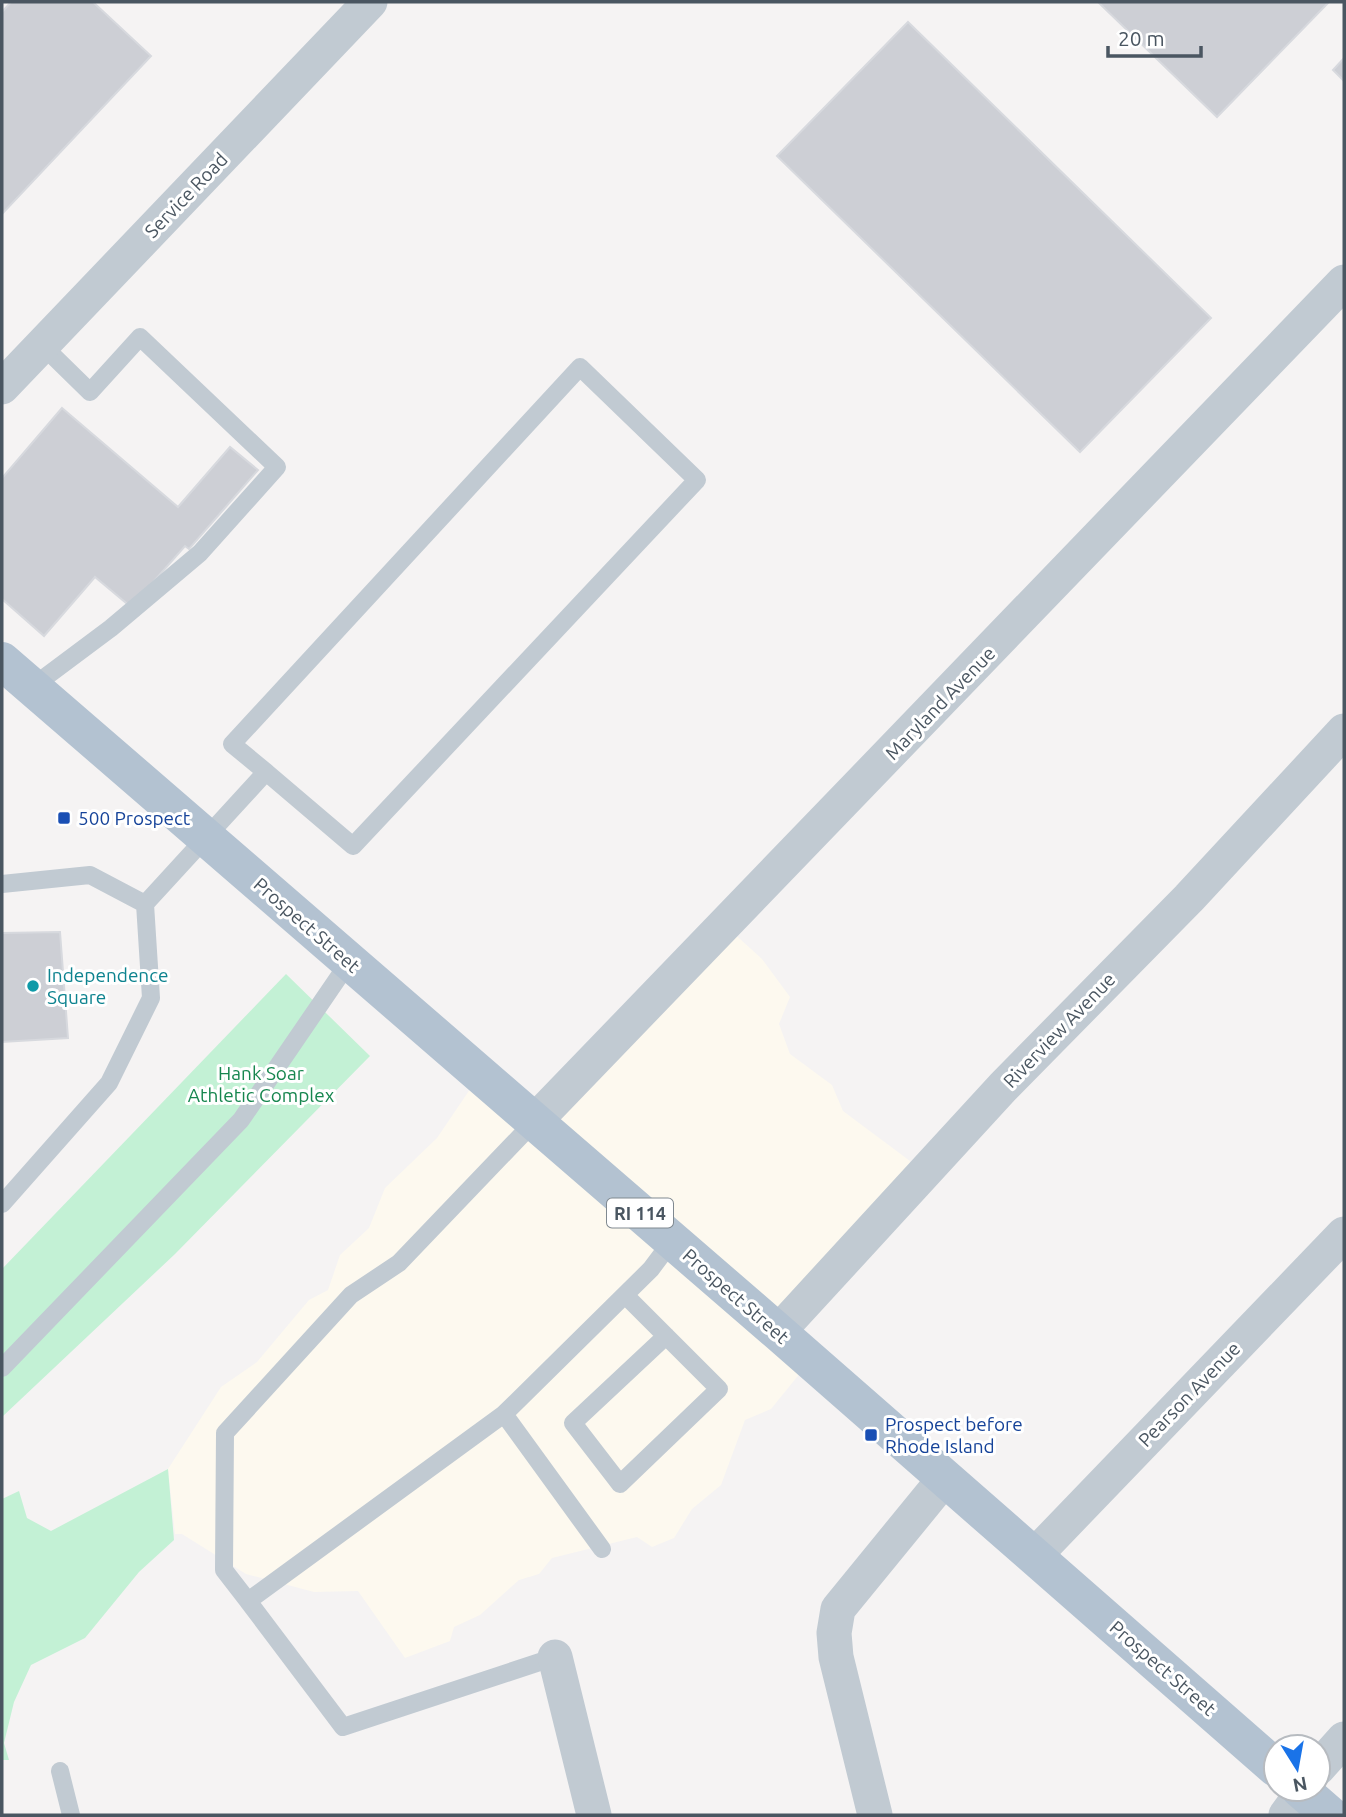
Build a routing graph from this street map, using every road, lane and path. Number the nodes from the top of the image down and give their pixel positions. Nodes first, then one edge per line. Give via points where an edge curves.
1 (370, 2) edge
2 (1344, 282) edge
3 (42, 345) junction
4 (2, 387) edge
5 (2, 661) edge
6 (32, 687) junction
7 (1344, 732) edge
8 (266, 772) junction
9 (207, 838) junction
10 (2, 884) edge
11 (145, 904) junction
12 (349, 962) junction
13 (534, 1122) junction
14 (2, 1204) edge
15 (1344, 1234) edge
16 (672, 1241) junction
17 (625, 1294) junction
18 (778, 1332) junction
19 (666, 1336) junction
20 (2, 1368) edge
21 (504, 1414) junction
22 (945, 1478) junction
23 (602, 1549) dead end
24 (1035, 1555) junction
25 (248, 1601) junction
26 (555, 1657) joint
27 (1344, 1739) edge
28 (1332, 1754) edge
29 (1262, 1756) edge
30 (60, 1771) dead end
31 (71, 1815) edge
32 (594, 1815) edge
33 (875, 1815) edge

1 - 3 street, Service Road
2 - 13 street, Maryland Avenue
3 - 4 street, Service Road
3 - 6 lane via 90,392 140,337 277,467 200,553
5 - 6 main road, Prospect Street / RI 114
6 - 9 main road, Prospect Street / RI 114
7 - 18 street, Riverview Avenue via 1003,1087
8 - 8 lane via 232,744 580,366 697,480 353,846
8 - 9 lane
9 - 11 lane
9 - 12 main road, Prospect Street / RI 114
10 - 11 lane via 90,875
11 - 14 lane via 151,998 109,1083
12 - 13 main road, Prospect Street / RI 114
12 - 20 lane via 241,1120
13 - 16 main road, Prospect Street / RI 114
13 - 25 lane via 399,1263 351,1295 225,1433 224,1570
15 - 24 street, Pearson Avenue
16 - 17 lane
16 - 18 main road, Prospect Street / RI 114
17 - 19 lane
17 - 21 lane
18 - 22 main road, Prospect Street / RI 114
19 - 19 lane via 719,1389 620,1484 573,1423
21 - 23 lane
21 - 25 lane
22 - 24 main road, Prospect Street / RI 114
22 - 33 street via 838,1609 836,1657
24 - 29 main road, Prospect Street / RI 114
25 - 26 lane via 343,1727
26 - 32 street
27 - 28 street
30 - 31 lane

